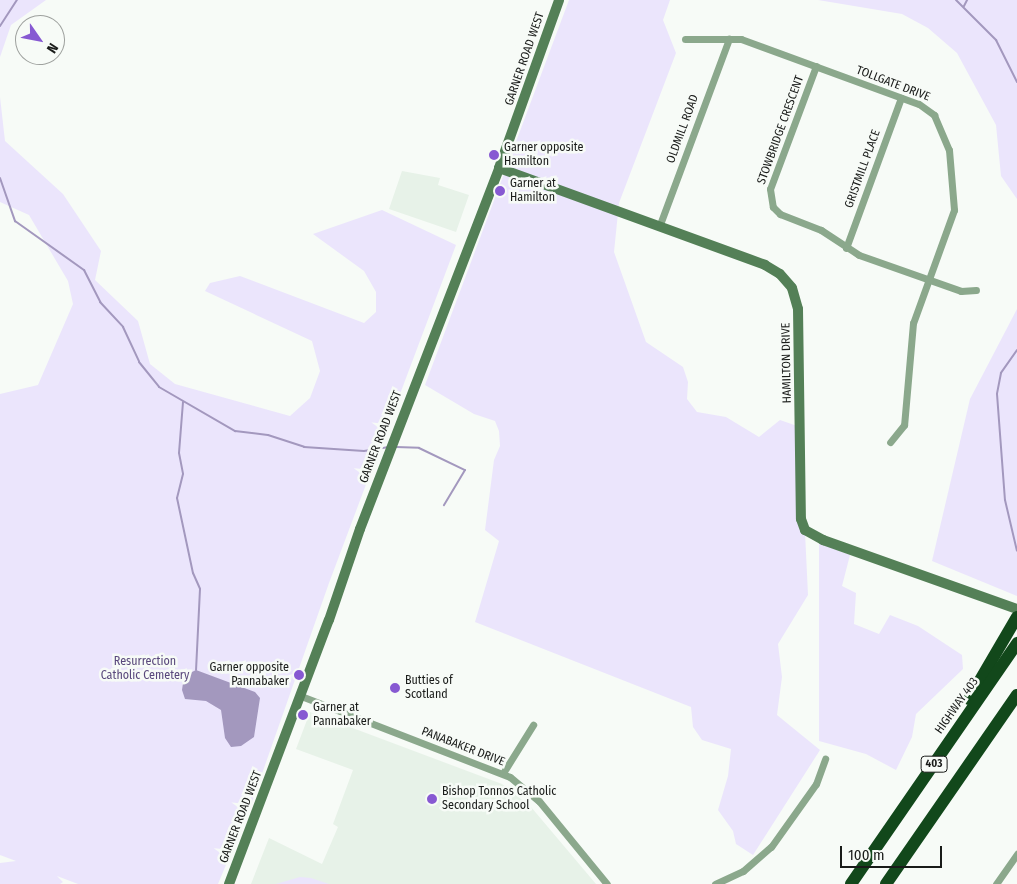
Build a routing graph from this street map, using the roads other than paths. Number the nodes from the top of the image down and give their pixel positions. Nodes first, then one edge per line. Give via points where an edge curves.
1 (559, 0) edge
2 (685, 39) dead end
3 (729, 39) junction
4 (816, 66) junction
5 (901, 98) junction
6 (499, 168) junction
7 (659, 227) junction
8 (846, 248) junction
9 (928, 281) junction
10 (976, 290) dead end
11 (890, 442) dead end
12 (1017, 609) edge
13 (1017, 617) edge
14 (1017, 643) edge
15 (1017, 695) edge
16 (301, 696) junction
17 (1017, 710) edge
18 (533, 725) dead end
19 (825, 759) dead end
20 (503, 773) junction
21 (923, 779) junction
22 (954, 786) junction
23 (1017, 854) edge
24 (230, 884) edge
25 (607, 884) edge
26 (715, 884) edge
27 (851, 884) edge
28 (886, 884) edge
29 (996, 884) edge

1 - 6 main road, GARNER ROAD WEST
2 - 3 street, TOLLGATE DRIVE
3 - 4 street, TOLLGATE DRIVE via 741,39
3 - 7 street, OLDMILL ROAD
4 - 5 street, TOLLGATE DRIVE
4 - 8 street, STOWBRIDGE CRESCENT via 770,190 770,200 780,214 821,230
5 - 8 street, GRISTMILL PLACE
5 - 9 street, TOLLGATE DRIVE via 931,111 949,150 954,210
6 - 7 main road, HAMILTON DRIVE
6 - 16 main road, GARNER ROAD WEST via 363,520
7 - 12 main road, HAMILTON DRIVE via 769,267 785,278 794,293 799,316 802,519 806,530 823,540
8 - 9 street, STOWBRIDGE CRESCENT
9 - 10 street, STOWBRIDGE CRESCENT via 961,292
9 - 11 street, TOLLGATE DRIVE via 914,323 904,425
13 - 21 highway
14 - 21 highway, HIGHWAY 403 / 403
15 - 22 highway, 403
16 - 20 street, PANABAKER DRIVE
16 - 24 main road, GARNER ROAD WEST
17 - 22 highway
18 - 20 street
19 - 26 street via 816,784 771,847 743,871
20 - 25 street, PANABAKER DRIVE via 533,795
21 - 27 highway, HIGHWAY 403 / 403
22 - 28 highway, 403
23 - 29 street

